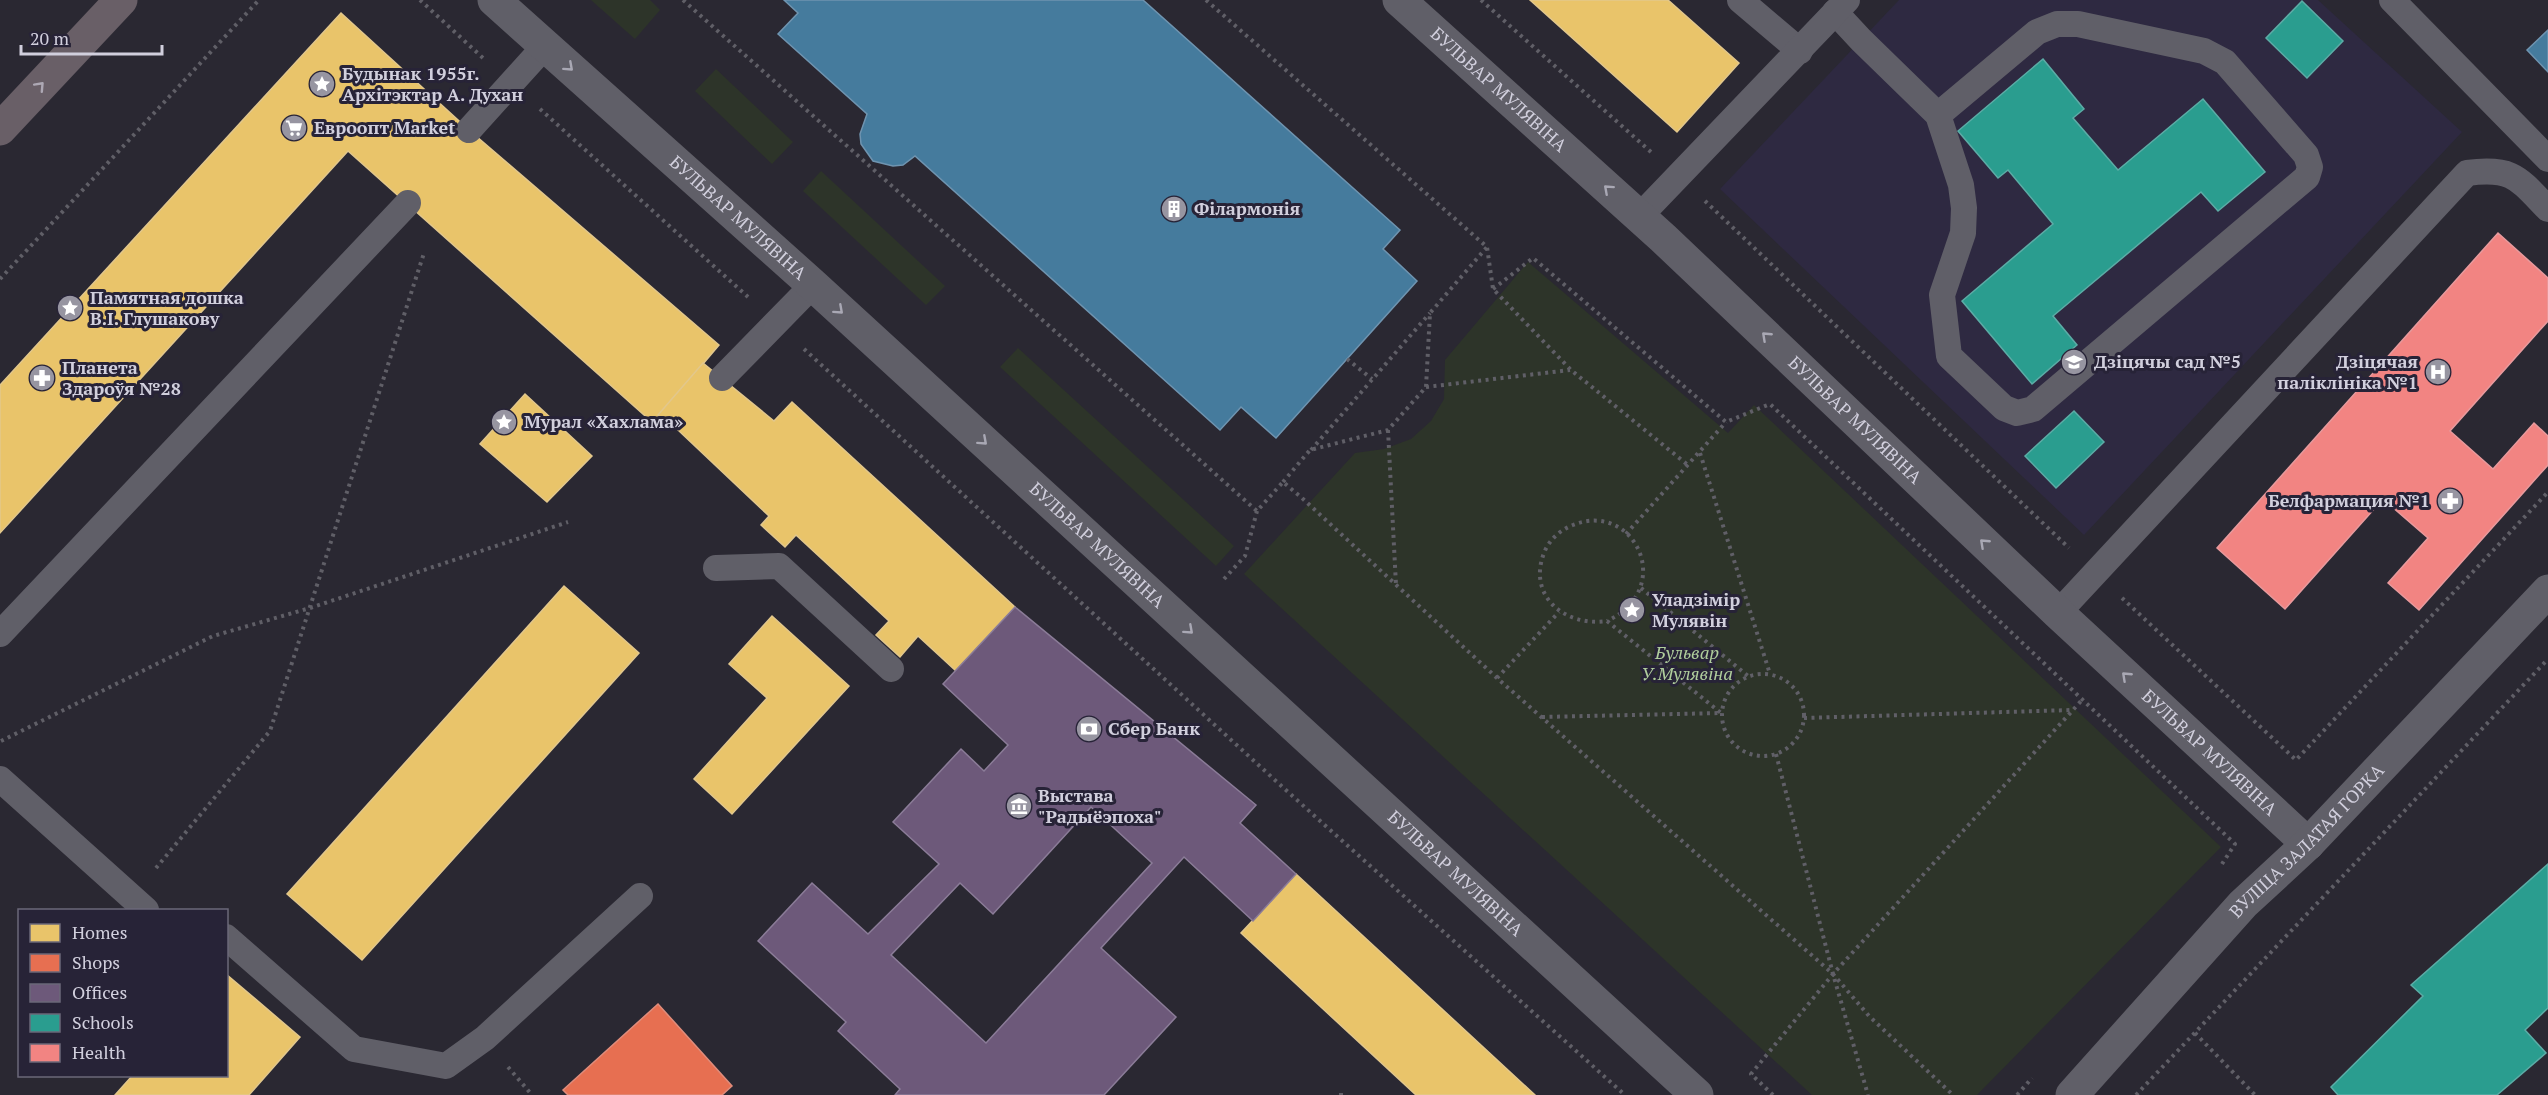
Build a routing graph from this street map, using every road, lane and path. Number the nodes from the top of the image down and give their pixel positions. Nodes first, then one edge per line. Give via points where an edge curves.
1 (121, 0) edge
2 (259, 0) edge
3 (420, 0) edge
4 (494, 0) edge
5 (682, 0) edge
6 (1206, 0) edge
7 (1399, 0) edge
8 (1481, 0) edge
9 (1740, 0) edge
10 (2392, 0) edge
11 (1841, 6) edge
12 (545, 46) junction
13 (1800, 51) junction
14 (512, 84) junction
15 (1938, 115) junction
16 (0, 129) edge
17 (470, 130) dead end
18 (2548, 159) edge
19 (1679, 177) junction
20 (408, 203) dead end
21 (2548, 209) edge
22 (1640, 217) junction
23 (1487, 247) junction
24 (424, 253) dead end
25 (0, 279) edge
26 (813, 285) junction
27 (1493, 289) junction
28 (1430, 313) junction
29 (777, 324) junction
30 (1347, 359) dead end
31 (1571, 370) junction
32 (722, 378) dead end
33 (1372, 379) junction
34 (1426, 387) junction
35 (1726, 422) junction
36 (1388, 430) junction
37 (1310, 450) junction
38 (1700, 453) junction
39 (1689, 466) junction
40 (1283, 483) junction
41 (2548, 492) edge
42 (1257, 511) junction
43 (568, 522) dead end
44 (1626, 534) junction
45 (716, 568) dead end
46 (2095, 572) junction
47 (1224, 579) dead end
48 (1396, 585) junction
49 (1641, 588) junction
50 (2548, 591) edge
51 (310, 608) junction
52 (1559, 612) junction
53 (2058, 613) junction
54 (1607, 621) junction
55 (0, 634) edge
56 (2548, 659) edge
57 (891, 669) dead end
58 (1770, 674) junction
59 (1748, 676) junction
60 (1497, 678) junction
61 (2082, 700) junction
62 (2073, 710) junction
63 (1721, 714) junction
64 (1542, 717) junction
65 (1804, 718) junction
66 (0, 741) edge
67 (1776, 754) junction
68 (0, 779) edge
69 (2235, 844) dead end
70 (2308, 844) junction
71 (640, 896) dead end
72 (139, 904) edge
73 (228, 939) edge
74 (1833, 974) junction
75 (2195, 1033) junction
76 (1625, 1095) edge
77 (1697, 1095) edge
78 (1773, 1095) edge
79 (1868, 1095) edge
80 (1953, 1095) edge
81 (2072, 1095) edge
82 (2136, 1095) edge
83 (2255, 1095) edge

16 -> 1 main road
2 - 25 path
3 - 14 path
4 - 12 street, БУЛЬВАР МУЛЯВІНА
5 - 42 path
6 - 23 path
22 -> 7 street, БУЛЬВАР МУЛЯВІНА
8 - 19 path
9 - 13 lane
10 - 18 lane
11 - 13 lane
11 - 15 lane via 1861,40
12 - 14 lane
12 -> 26 street, БУЛЬВАР МУЛЯВІНА
13 - 19 lane
14 - 17 lane
14 - 29 path
15 - 15 lane via 1961,184 1964,208 1963,233 1942,295 1949,356 2004,408 2017,413 2033,409 2307,177 2310,167 2306,155 2225,62 2204,51 2078,24 2057,24 2037,32
19 - 22 lane
19 - 46 path
20 - 55 lane
21 - 46 lane via 2518,178 2494,170 2467,173
53 -> 22 street, БУЛЬВАР МУЛЯВІНА
23 - 27 path
23 - 28 path
24 - 51 path
26 - 29 lane
26 -> 77 street, БУЛЬВАР МУЛЯВІНА
27 - 31 path
27 - 35 path via 1533,258
28 - 33 path
28 - 34 path
29 - 32 lane
29 - 76 path
30 - 33 path
31 - 34 path
31 - 39 path
33 - 37 path
34 - 36 path
35 - 38 path
35 - 61 path via 1770,404
36 - 37 path
36 - 48 path
37 - 40 path
38 - 39 path
38 - 58 path
39 - 44 path
40 - 42 path
40 - 48 path
41 - 46 path via 2296,760
42 - 47 path via 1245,556
43 - 51 path
44 - 49 path via 1642,559
44 - 52 path via 1597,520 1580,522 1552,538 1540,568 1542,585
45 - 57 lane via 779,566
46 - 53 lane
48 - 60 path
49 - 54 path via 1622,614
49 - 59 path
50 - 70 street, ВУЛІЦА ЗАЛАТАЯ ГОРКА
51 - 66 path via 213,636
51 - 72 path via 270,731
52 - 54 path via 1591,624
52 - 60 path
70 -> 53 street, БУЛЬВАР МУЛЯВІНА
54 - 63 path
56 - 75 path
58 - 59 path
58 - 65 path via 1792,685 1799,694
59 - 63 path via 1729,691
60 - 64 path
61 - 62 path
61 - 69 path
62 - 65 path
62 - 74 path
63 - 64 path
63 - 67 path via 1729,739 1738,748 1750,754
64 - 74 path
65 - 67 path via 1796,740
67 - 74 path
68 - 72 lane
70 - 81 street, ВУЛІЦА ЗАЛАТАЯ ГОРКА via 2243,904
71 - 73 lane via 485,1038 446,1066 354,1048
74 - 78 path via 1751,1074
74 - 79 path
74 - 80 path via 1869,1016
75 - 82 path
75 - 83 path

